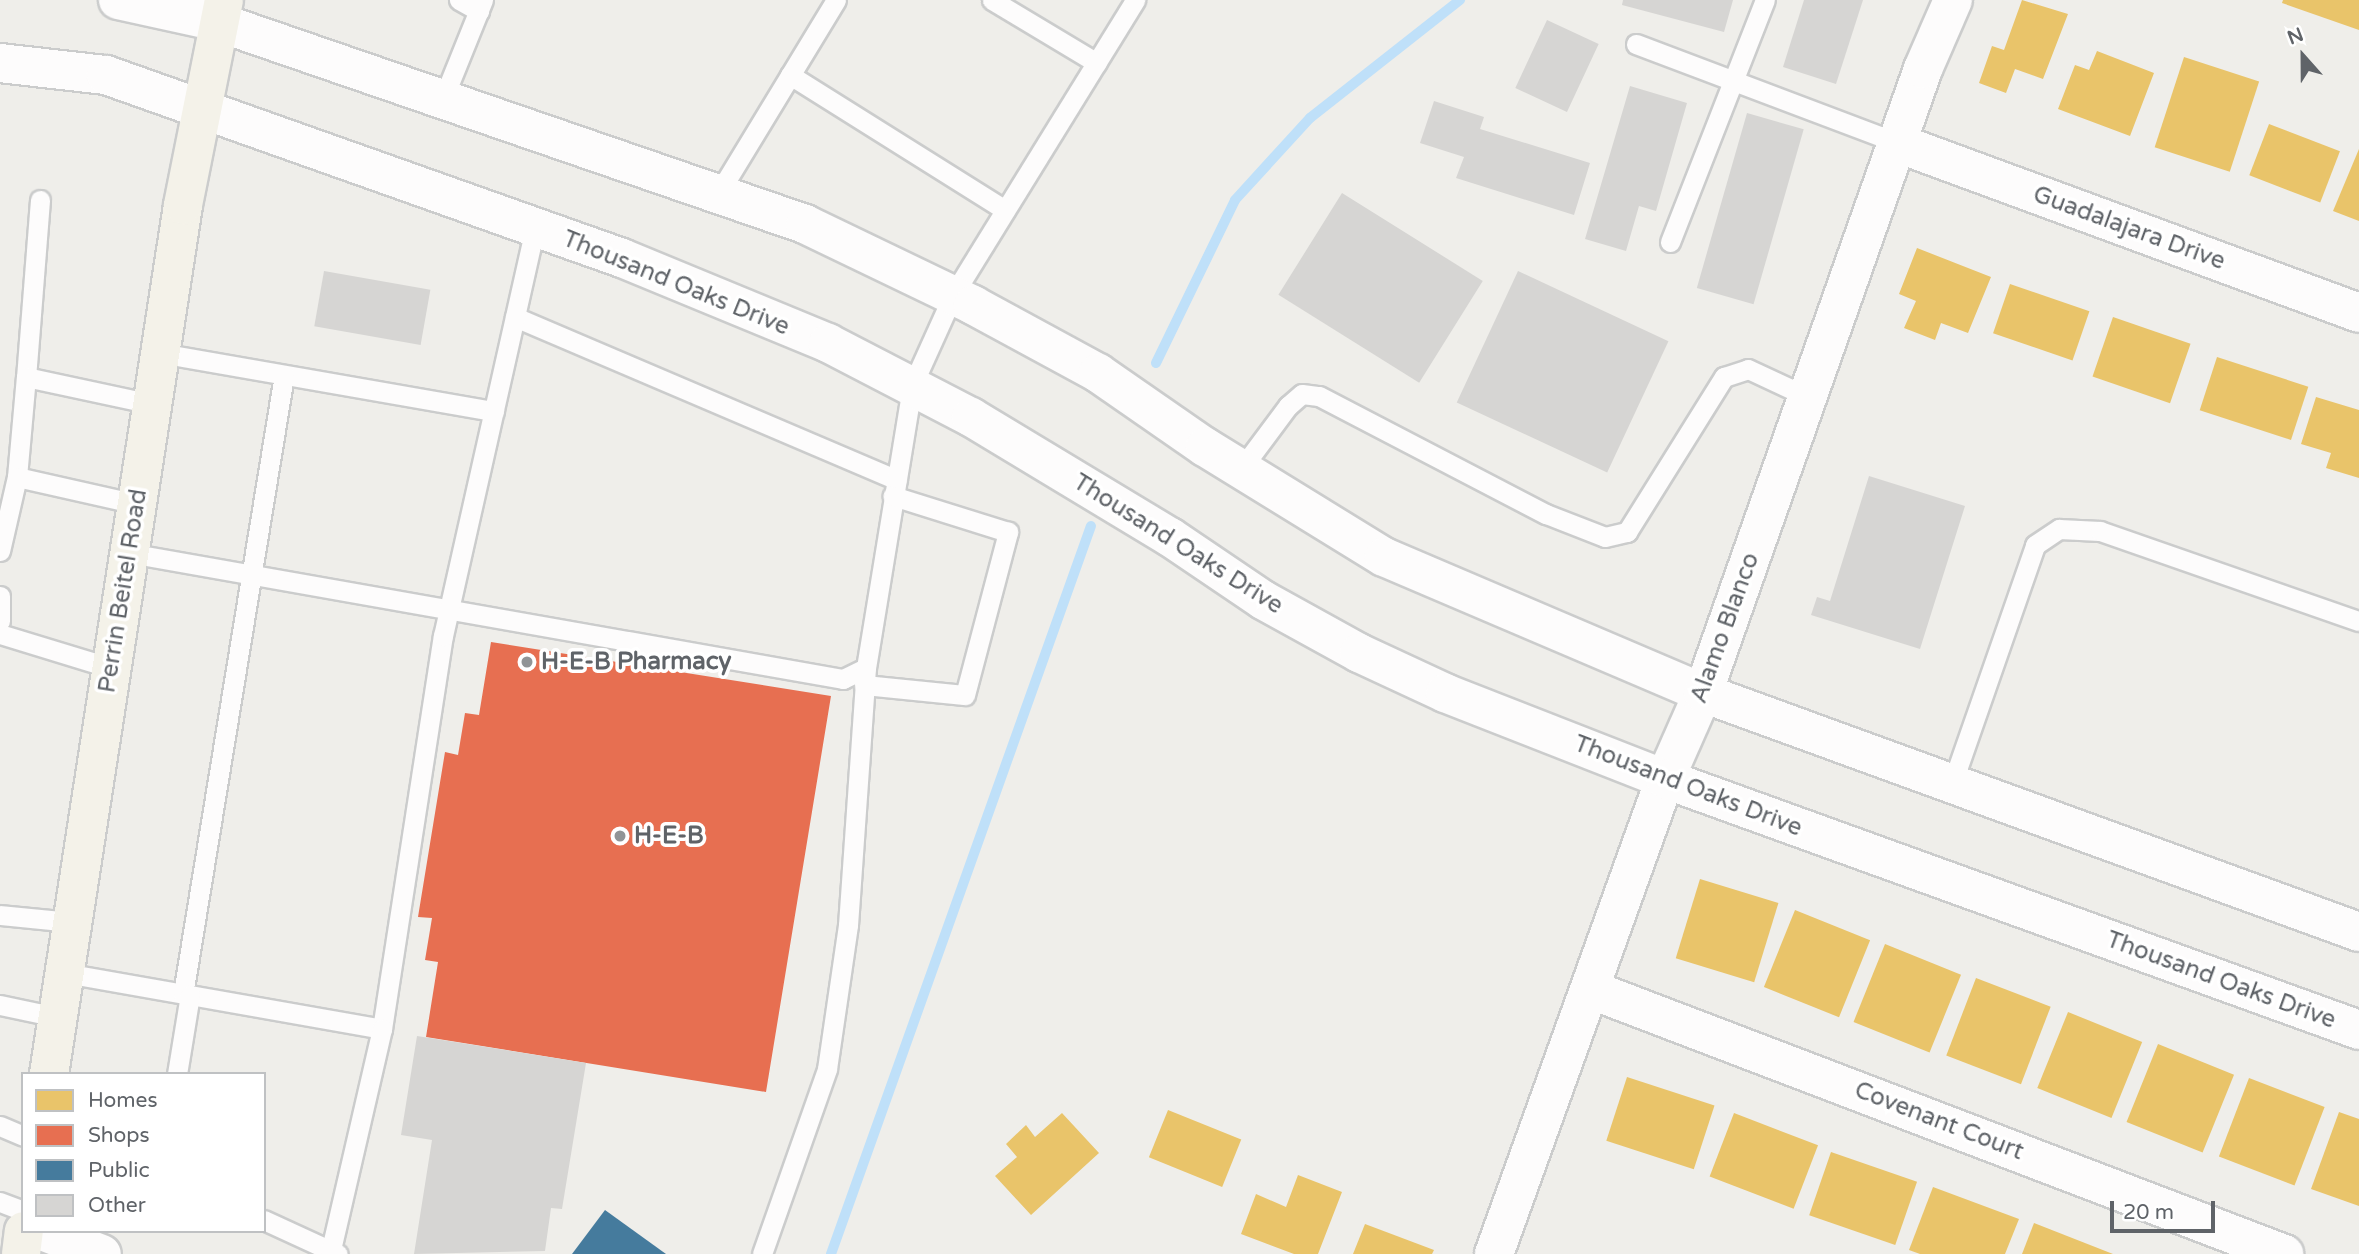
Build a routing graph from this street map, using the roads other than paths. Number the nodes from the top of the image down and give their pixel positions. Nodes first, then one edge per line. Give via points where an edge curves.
1 (118, 0) edge
2 (459, 0) edge
3 (836, 0) edge
4 (992, 0) edge
5 (1135, 0) edge
6 (1765, 0) edge
7 (1953, 0) edge
8 (481, 5) edge
9 (221, 11) edge
10 (1636, 44) dead end
11 (0, 63) edge
12 (1097, 63) junction
13 (790, 75) junction
14 (1735, 80) junction
15 (443, 99) junction
16 (199, 108) junction
17 (1900, 144) junction
18 (718, 194) junction
19 (40, 200) dead end
20 (1005, 210) junction
21 (535, 227) junction
22 (1670, 242) dead end
23 (953, 295) junction
24 (2359, 313) edge
25 (515, 317) junction
26 (160, 353) junction
27 (284, 375) junction
28 (26, 377) junction
29 (912, 386) junction
30 (1808, 397) junction
31 (152, 404) junction
32 (494, 411) junction
33 (1241, 469) junction
34 (17, 477) junction
35 (895, 488) junction
36 (136, 504) junction
37 (0, 551) edge
38 (129, 553) junction
39 (254, 574) junction
40 (0, 596) edge
41 (450, 608) junction
42 (0, 621) edge
43 (2359, 621) edge
44 (0, 634) edge
45 (111, 668) junction
46 (865, 676) junction
47 (1703, 692) junction
48 (1665, 779) junction
49 (1952, 783) junction
50 (0, 915) edge
51 (72, 922) junction
52 (2359, 932) edge
53 (65, 973) junction
54 (1592, 990) junction
55 (187, 994) junction
56 (0, 1005) edge
57 (57, 1017) junction
58 (382, 1029) junction
59 (2359, 1030) edge
60 (49, 1072) edge
61 (177, 1072) edge
62 (0, 1126) edge
63 (21, 1135) edge
64 (0, 1202) edge
65 (21, 1210) edge
66 (266, 1221) edge
67 (24, 1233) edge
68 (47, 1233) edge
69 (333, 1252) edge
70 (21, 1254) edge
71 (102, 1254) edge
72 (762, 1254) edge
73 (1494, 1254) edge
74 (2284, 1254) edge

1 - 9 main road
2 - 8 lane
3 - 13 lane
4 - 12 lane
5 - 12 lane
6 - 14 lane
7 - 17 main road, Alamo Blanco via 1923,69
8 - 15 lane
9 - 15 main road
9 - 16 main road, Perrin Beitel Road
10 - 14 lane
11 - 16 main road, Thousand Oaks Drive via 106,75
12 - 20 lane
13 - 18 lane
13 - 20 lane
14 - 17 lane
14 - 22 lane
15 - 18 main road
16 - 21 main road, Thousand Oaks Drive
16 - 26 main road, Perrin Beitel Road
17 - 24 main road, Guadalajara Drive
17 - 30 main road, Alamo Blanco
18 - 23 main road via 805,225
19 - 28 lane
20 - 23 lane
21 - 25 lane
21 - 29 main road, Thousand Oaks Drive via 828,343
23 - 29 lane
23 - 33 main road via 1098,373
25 - 32 lane
25 - 35 lane
26 - 27 lane
26 - 31 main road, Perrin Beitel Road
27 - 32 lane
27 - 39 lane
28 - 31 lane
28 - 34 lane
29 - 35 lane
29 - 48 main road, Thousand Oaks Drive via 983,424 1170,537 1263,600 1359,653 1445,693
30 - 33 lane via 1748,369 1724,377 1627,532 1605,537 1546,514 1319,396 1301,394 1288,406
30 - 47 main road, Alamo Blanco
31 - 36 main road, Perrin Beitel Road
32 - 41 lane
33 - 47 main road via 1384,556
34 - 36 lane
34 - 37 lane
35 - 46 lane
35 - 46 lane via 1008,531 965,695
36 - 38 main road, Perrin Beitel Road
38 - 39 lane
38 - 45 main road, Perrin Beitel Road
39 - 41 lane
39 - 55 lane
40 - 42 lane
41 - 46 lane via 843,680
41 - 58 lane
43 - 49 lane via 2100,531 2059,529 2035,545
44 - 45 lane
45 - 51 main road, Perrin Beitel Road
46 - 72 lane via 848,925 827,1069
47 - 48 main road, Alamo Blanco
47 - 49 main road
48 - 54 main road, Alamo Blanco
48 - 59 main road, Thousand Oaks Drive
49 - 52 main road
50 - 51 lane
51 - 53 main road, Perrin Beitel Road
53 - 55 lane
53 - 57 main road, Perrin Beitel Road
54 - 73 main road, Alamo Blanco
54 - 74 main road, Covenant Court
55 - 58 lane
55 - 61 lane
56 - 57 lane
57 - 60 main road, Perrin Beitel Road
58 - 69 lane
62 - 63 lane
64 - 65 lane
66 - 69 lane
67 - 70 main road
68 - 71 main road

